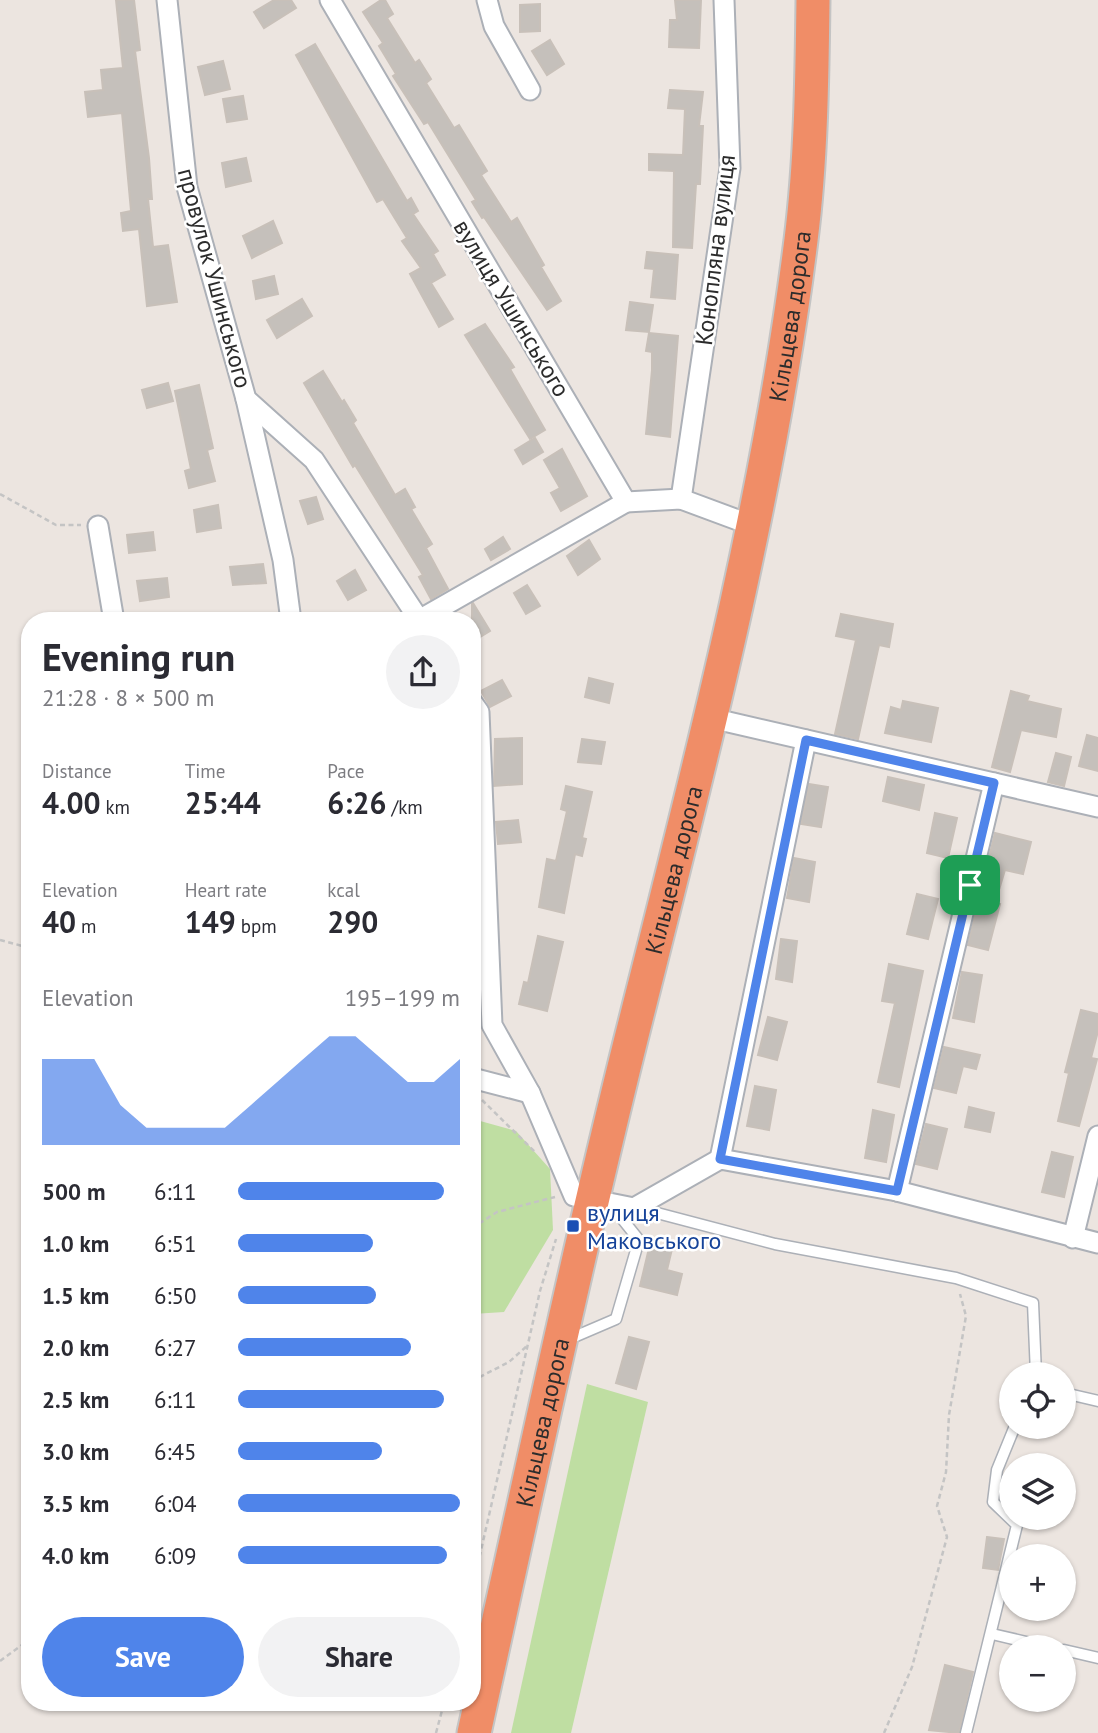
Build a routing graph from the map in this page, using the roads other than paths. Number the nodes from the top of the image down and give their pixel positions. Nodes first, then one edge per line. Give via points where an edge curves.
1 (167, 0) edge
2 (330, 0) edge
3 (487, 0) edge
4 (724, 0) edge
5 (813, 0) edge
6 (530, 90) dead end
7 (246, 399) junction
8 (681, 499) junction
9 (626, 502) junction
10 (98, 526) road end
11 (754, 526) junction
12 (112, 612) edge
13 (290, 612) edge
14 (413, 612) edge
15 (435, 612) edge
16 (711, 718) junction
17 (806, 740) junction
18 (481, 760) edge
19 (994, 783) junction
20 (1098, 807) edge
21 (481, 1080) edge
22 (530, 1093) junction
23 (1098, 1136) edge
24 (720, 1159) junction
25 (897, 1191) junction
26 (592, 1200) junction
27 (634, 1208) junction
28 (1073, 1238) junction
29 (1098, 1243) edge
30 (544, 1343) junction
31 (1036, 1362) edge
32 (1076, 1396) edge
33 (1098, 1401) edge
34 (1010, 1439) edge
35 (992, 1634) junction
36 (999, 1636) edge
37 (1076, 1653) edge
38 (1098, 1658) edge
39 (481, 1694) edge
40 (478, 1711) edge
41 (474, 1733) edge
42 (966, 1733) edge

1 - 7 street, провулок Ушинського via 187,187
2 - 9 street, вулиця Ушинського
3 - 6 street via 494,26
4 - 8 street, Конопляна вулиця via 730,168
5 - 11 highway, Кільцева дорога via 801,236
7 - 13 street via 283,560
7 - 14 street, провулок Ушинського via 314,460
8 - 9 street
8 - 11 street
9 - 15 street
10 - 12 street
11 - 16 highway, Кільцева дорога
16 - 17 street
16 - 26 highway, Кільцева дорога
17 - 19 street
17 - 24 street
18 - 22 street via 492,1026
19 - 20 street
19 - 25 street
21 - 22 street
22 - 26 street via 562,1167
23 - 28 street
24 - 25 street
24 - 27 street
25 - 28 street
26 - 27 street
26 - 30 highway, Кільцева дорога
26 - 30 lane via 639,1240 616,1320
27 - 31 lane via 775,1244 956,1278 1034,1303
28 - 29 street
30 - 39 highway, Кільцева дорога
32 - 33 lane
34 - 35 lane via 997,1470 993,1502 1017,1525
35 - 36 lane
35 - 42 lane
37 - 38 lane
40 - 41 highway, Кільцева дорога

